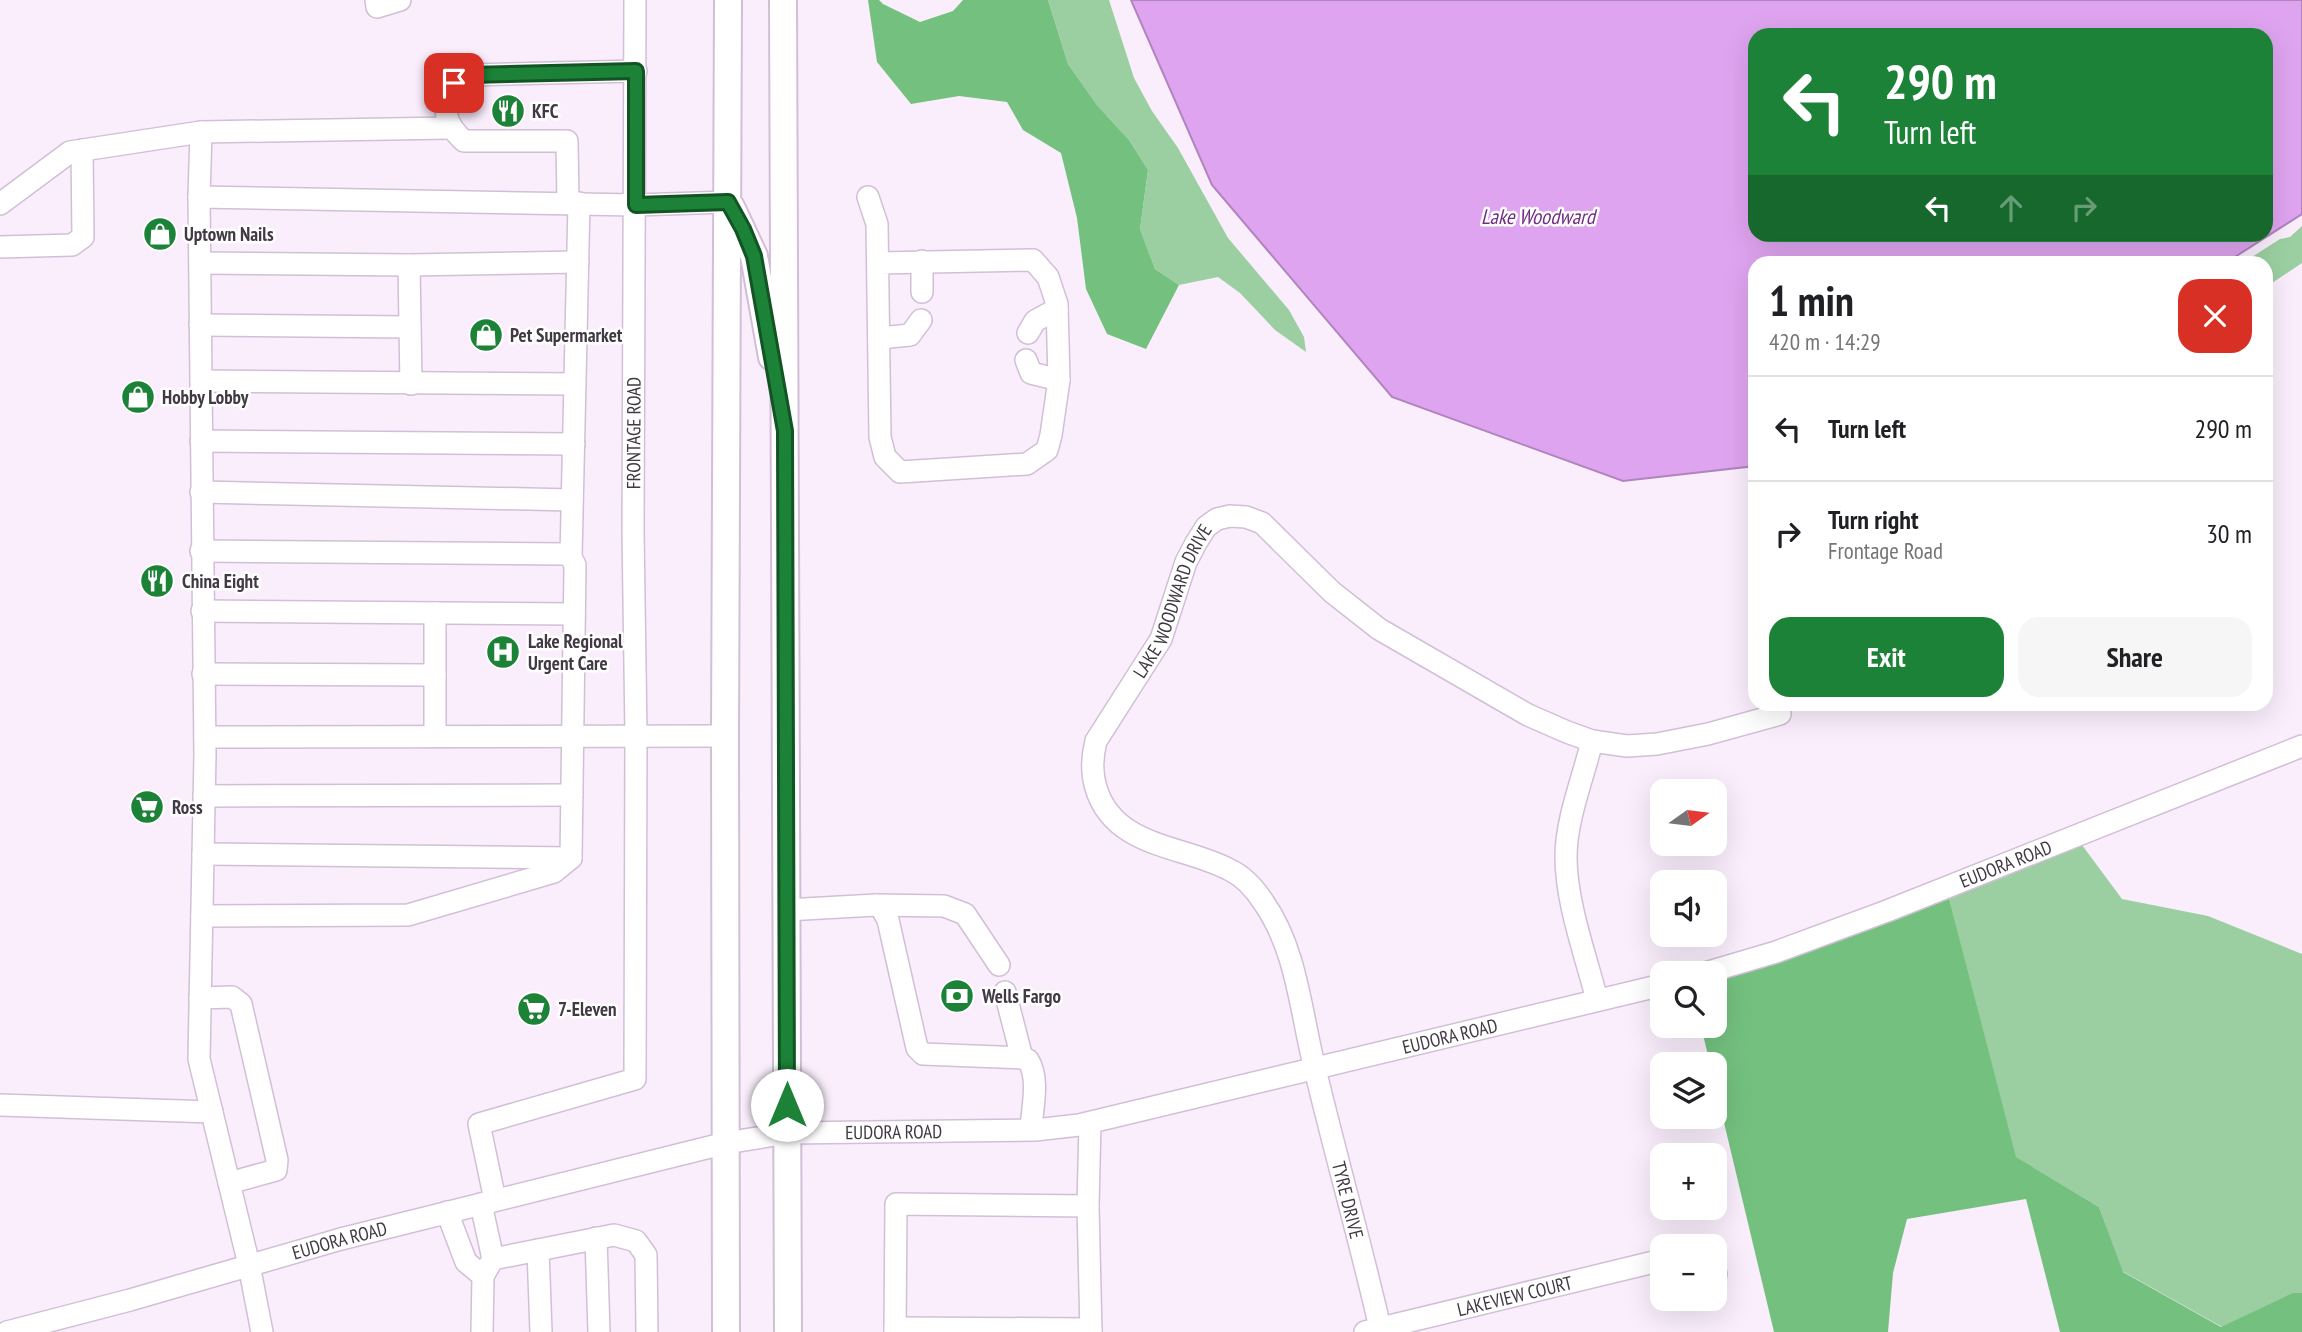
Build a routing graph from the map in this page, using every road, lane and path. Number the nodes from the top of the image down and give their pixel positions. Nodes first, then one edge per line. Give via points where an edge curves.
1 (376, 0) edge
2 (400, 0) edge
3 (635, 0) edge
4 (728, 0) edge
5 (783, 0) edge
6 (636, 71) junction
7 (450, 128) junction
8 (201, 132) junction
9 (82, 150) junction
10 (199, 197) junction
11 (868, 197) dead end
12 (728, 202) junction
13 (573, 203) junction
14 (0, 204) edge
15 (636, 205) junction
16 (0, 247) edge
17 (922, 261) junction
18 (578, 262) junction
19 (200, 263) junction
20 (878, 263) junction
21 (409, 265) junction
22 (922, 292) dead end
23 (1057, 309) junction
24 (921, 320) dead end
25 (200, 325) junction
26 (410, 327) junction
27 (1028, 333) dead end
28 (880, 338) junction
29 (1026, 360) dead end
30 (1059, 380) junction
31 (201, 382) junction
32 (411, 384) junction
33 (575, 384) junction
34 (785, 431) junction
35 (201, 440) junction
36 (574, 444) junction
37 (201, 492) junction
38 (572, 500) junction
39 (201, 551) junction
40 (571, 557) junction
41 (202, 611) junction
42 (435, 613) junction
43 (574, 614) junction
44 (203, 674) junction
45 (435, 675) junction
46 (1780, 714) dead end
47 (435, 736) junction
48 (572, 736) junction
49 (636, 736) junction
50 (725, 736) junction
51 (205, 737) junction
52 (1592, 741) junction
53 (2302, 746) edge
54 (572, 795) junction
55 (204, 796) junction
56 (203, 854) junction
57 (571, 858) junction
58 (876, 905) junction
59 (786, 910) junction
60 (202, 916) junction
61 (999, 965) dead end
62 (1727, 966) edge
63 (1650, 988) edge
64 (1005, 992) dead end
65 (200, 998) junction
66 (1597, 1000) junction
67 (1021, 1058) junction
68 (1315, 1069) junction
69 (0, 1105) edge
70 (212, 1112) junction
71 (1090, 1123) junction
72 (1031, 1129) junction
73 (787, 1133) junction
74 (726, 1143) junction
75 (229, 1183) junction
76 (488, 1202) junction
77 (1088, 1206) junction
78 (447, 1212) junction
79 (596, 1238) junction
80 (538, 1250) junction
81 (1650, 1263) edge
82 (249, 1265) junction
83 (488, 1268) junction
84 (895, 1330) edge
85 (1091, 1331) edge
86 (1376, 1331) edge
87 (7, 1332) edge
88 (261, 1332) edge
89 (482, 1332) edge
90 (541, 1332) edge
91 (599, 1332) edge
92 (647, 1332) edge
93 (726, 1332) edge
94 (788, 1332) edge

1 - 2 street via 377,7
3 - 6 street, FRONTAGE ROAD
4 - 12 main road
5 - 34 main road
6 - 7 street via 470,75 454,83 445,103
6 - 15 street, FRONTAGE ROAD
7 - 8 street
7 - 13 street via 464,141 567,141
8 - 9 street
8 - 10 street
9 - 14 street via 70,152
9 - 16 street via 83,237 72,245
10 - 13 street
10 - 19 street
11 - 20 street via 877,224
12 - 15 street
12 - 34 main road via 754,256
12 - 50 main road
13 - 15 street
13 - 18 street
15 - 49 street, FRONTAGE ROAD
17 - 20 street
17 - 22 street
17 - 23 street via 1033,260 1048,278
18 - 21 street
18 - 33 street
19 - 21 street
19 - 25 street
20 - 28 street
21 - 26 street
23 - 27 street via 1035,321
23 - 30 street
24 - 28 street via 910,335
25 - 26 street
25 - 31 street
26 - 32 street
28 - 30 street via 880,437 885,457 900,472 1027,464 1047,450
29 - 30 street via 1031,373
31 - 32 street
31 - 35 street
32 - 33 street
33 - 36 street
34 - 59 main road
35 - 36 street
35 - 37 street
36 - 38 street
37 - 38 street
37 - 39 street
38 - 40 street
39 - 40 street
39 - 41 street
40 - 43 street via 575,565
41 - 42 street
41 - 44 street
42 - 43 street
42 - 45 street
43 - 48 street
44 - 45 street
44 - 51 street
45 - 47 street
46 - 52 street, LAKE WOODWARD DRIVE via 1657,744
47 - 48 street
47 - 51 street
48 - 49 street
48 - 54 street
49 - 50 street
49 - 76 street, FRONTAGE ROAD via 635,1079 479,1124
50 - 74 main road
51 - 55 street
52 - 66 street via 1568,832 1566,857 1569,889
52 - 68 street, LAKE WOODWARD DRIVE via 1528,715 1379,629 1332,592 1262,523 1230,516 1206,527 1186,562 1161,639 1096,741 1094,782 1106,811 1127,831 1231,870 1258,894 1285,938
53 - 62 street, EUDORA ROAD via 1887,911
54 - 55 street
54 - 57 street
55 - 56 street
56 - 57 street
56 - 60 street
57 - 60 street via 554,872 408,915
58 - 59 street
58 - 61 street via 944,906 965,914
58 - 67 street via 888,920 917,1048 923,1054
59 - 73 main road
60 - 65 street
63 - 66 street, EUDORA ROAD
64 - 67 street
65 - 70 street via 199,1059
65 - 75 street via 232,997 241,1004 277,1160 276,1170
66 - 68 street, EUDORA ROAD
67 - 72 street via 1034,1070
68 - 71 street, EUDORA ROAD
68 - 86 street, TYRE DRIVE
69 - 70 street
70 - 75 street
71 - 72 street, EUDORA ROAD
71 - 77 street
72 - 73 street, EUDORA ROAD
73 - 74 street, EUDORA ROAD
73 - 94 main road
74 - 76 street, EUDORA ROAD
74 - 93 main road
75 - 82 street
76 - 78 street, EUDORA ROAD
76 - 83 street
77 - 84 street via 896,1204
77 - 85 street
78 - 82 street, EUDORA ROAD
78 - 83 street via 466,1262
79 - 80 street
79 - 91 street
79 - 92 street via 614,1235 636,1241 646,1255
80 - 83 street
80 - 90 street
81 - 86 street, LAKEVIEW COURT
82 - 87 street, EUDORA ROAD
82 - 88 street
83 - 89 street
84 - 85 street

